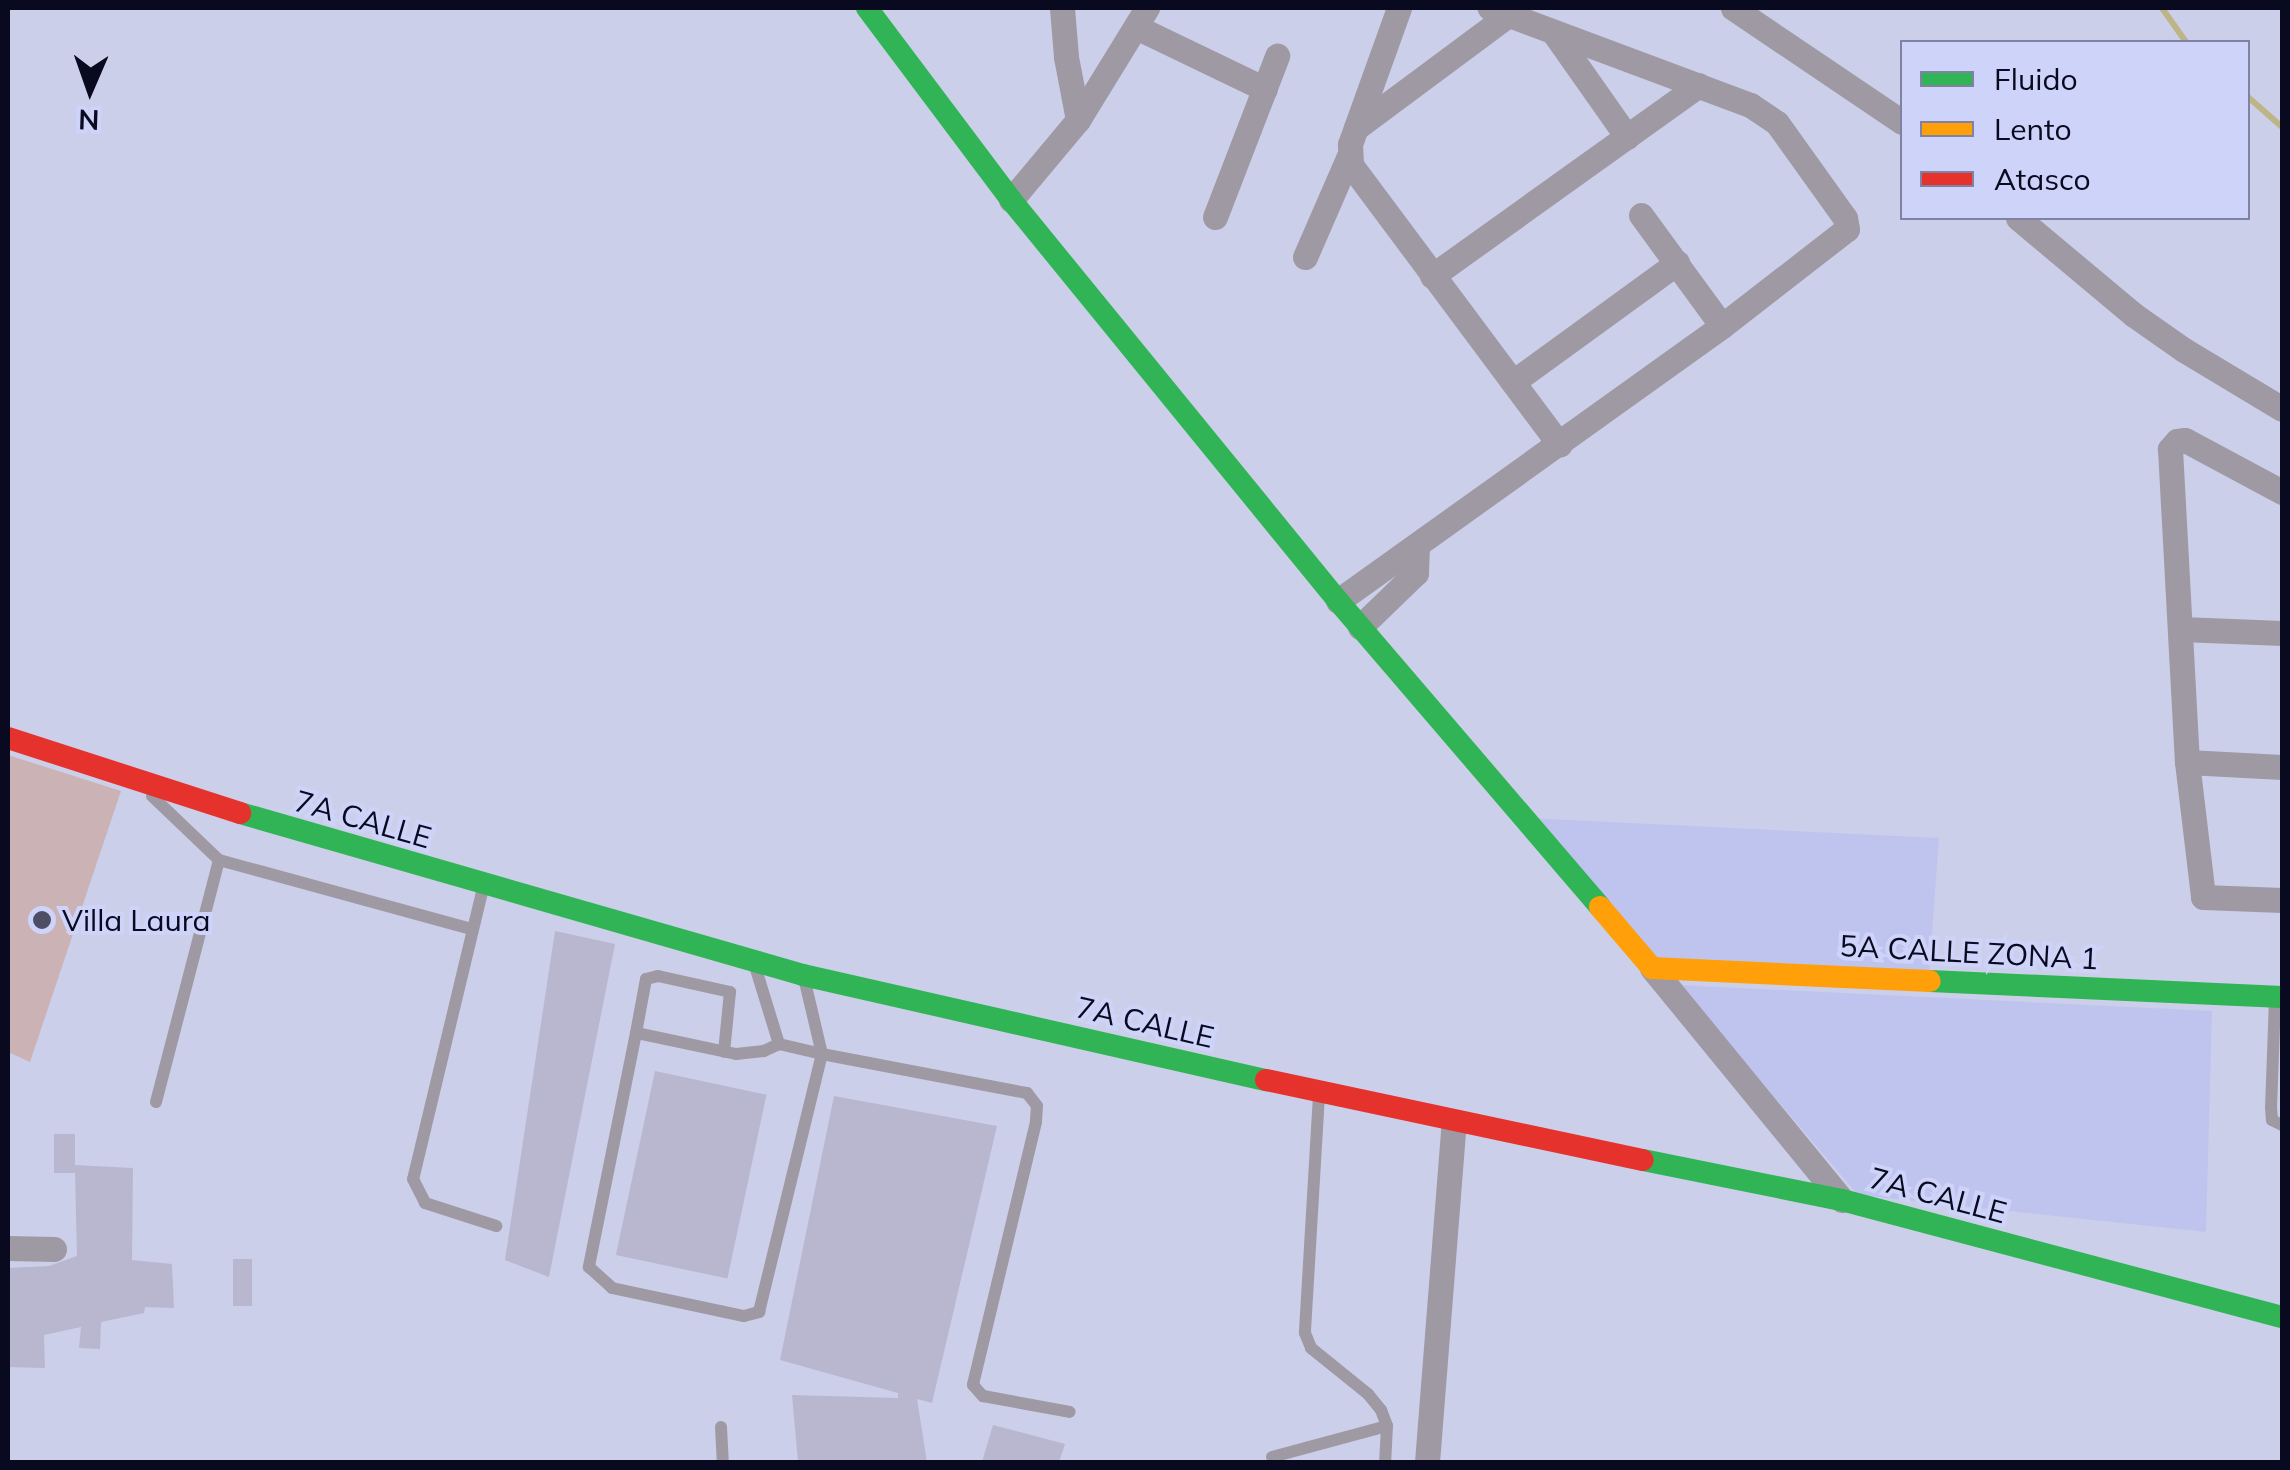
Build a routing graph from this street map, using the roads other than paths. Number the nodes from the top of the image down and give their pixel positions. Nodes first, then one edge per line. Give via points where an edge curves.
1 (866, 8) edge
2 (1062, 8) edge
3 (1398, 8) edge
4 (1732, 8) edge
5 (1499, 11) edge
6 (1142, 17) edge
7 (1554, 32) junction
8 (1277, 56) dead end
9 (1699, 85) junction
10 (1265, 89) junction
11 (1078, 120) junction
12 (1900, 121) edge
13 (1355, 129) junction
14 (1626, 137) junction
15 (1349, 156) junction
16 (1011, 200) junction
17 (1641, 215) dead end
18 (1214, 217) dead end
19 (2020, 220) edge
20 (1306, 257) dead end
21 (1677, 263) junction
22 (1432, 276) junction
23 (1722, 326) junction
24 (1512, 382) junction
25 (2282, 408) edge
26 (1560, 444) junction
27 (2282, 492) edge
28 (1417, 546) junction
29 (1338, 601) junction
30 (1360, 627) junction
31 (2181, 629) junction
32 (2282, 633) edge
33 (8, 738) edge
34 (2186, 762) junction
35 (2282, 767) edge
36 (131, 778) junction
37 (219, 860) junction
38 (484, 884) junction
39 (2282, 900) edge
40 (472, 928) junction
41 (753, 960) junction
42 (1652, 968) junction
43 (803, 974) junction
44 (2279, 996) edge
45 (636, 1033) junction
46 (778, 1044) junction
47 (724, 1052) junction
48 (822, 1054) junction
49 (1319, 1092) junction
50 (156, 1102) dead end
51 (1454, 1122) junction
52 (2282, 1125) edge
53 (1842, 1200) junction
54 (496, 1226) dead end
55 (8, 1248) edge
56 (54, 1249) dead end
57 (2282, 1316) edge
58 (1070, 1412) dead end
59 (1387, 1426) junction
60 (721, 1428) dead end
61 (1272, 1457) dead end
62 (722, 1462) edge
63 (1385, 1462) edge
64 (1427, 1462) edge

1 - 16 street
2 - 11 street
3 - 13 street
4 - 12 street
5 - 7 street
5 - 13 street
6 - 10 street
6 - 11 street
7 - 9 street
7 - 14 street
8 - 10 street
9 - 14 street
9 - 23 street via 1750,104 1777,123 1848,229
10 - 18 street
11 - 16 street
13 - 15 street
14 - 22 street
15 - 20 street
15 - 22 street
16 - 29 street
17 - 21 street
19 - 25 street via 2134,315
21 - 23 street
21 - 24 street
22 - 24 street
23 - 26 street
24 - 26 street
26 - 28 street
27 - 31 street via 2184,440 2170,449
28 - 29 street
28 - 30 street via 1416,573
29 - 30 street
30 - 42 street
31 - 32 street
31 - 34 street
33 - 36 street, 7A CALLE
34 - 35 street
34 - 39 street via 2203,897
36 - 37 lane
36 - 38 street, 7A CALLE
37 - 40 lane
37 - 50 lane
38 - 40 lane
38 - 41 street, 7A CALLE
40 - 54 lane via 413,1179 425,1204
41 - 43 street, 7A CALLE
41 - 46 lane
42 - 44 street, 5A CALLE ZONA 1
42 - 53 street
43 - 48 lane
43 - 49 street, 7A CALLE
44 - 52 lane via 2271,1107 2272,1120
45 - 47 lane
45 - 47 lane via 646,980 676,980 730,992
45 - 48 lane via 589,1267 612,1288 744,1316 759,1312 764,1300
46 - 47 lane via 764,1052
46 - 48 lane
48 - 58 lane via 1028,1093 1037,1106 1036,1122 974,1385 984,1396
49 - 51 street, 7A CALLE
49 - 59 lane via 1305,1333 1311,1348 1368,1394
51 - 53 street, 7A CALLE
51 - 64 street
53 - 57 street, 7A CALLE
55 - 56 street
59 - 61 lane
59 - 63 lane
60 - 62 lane

